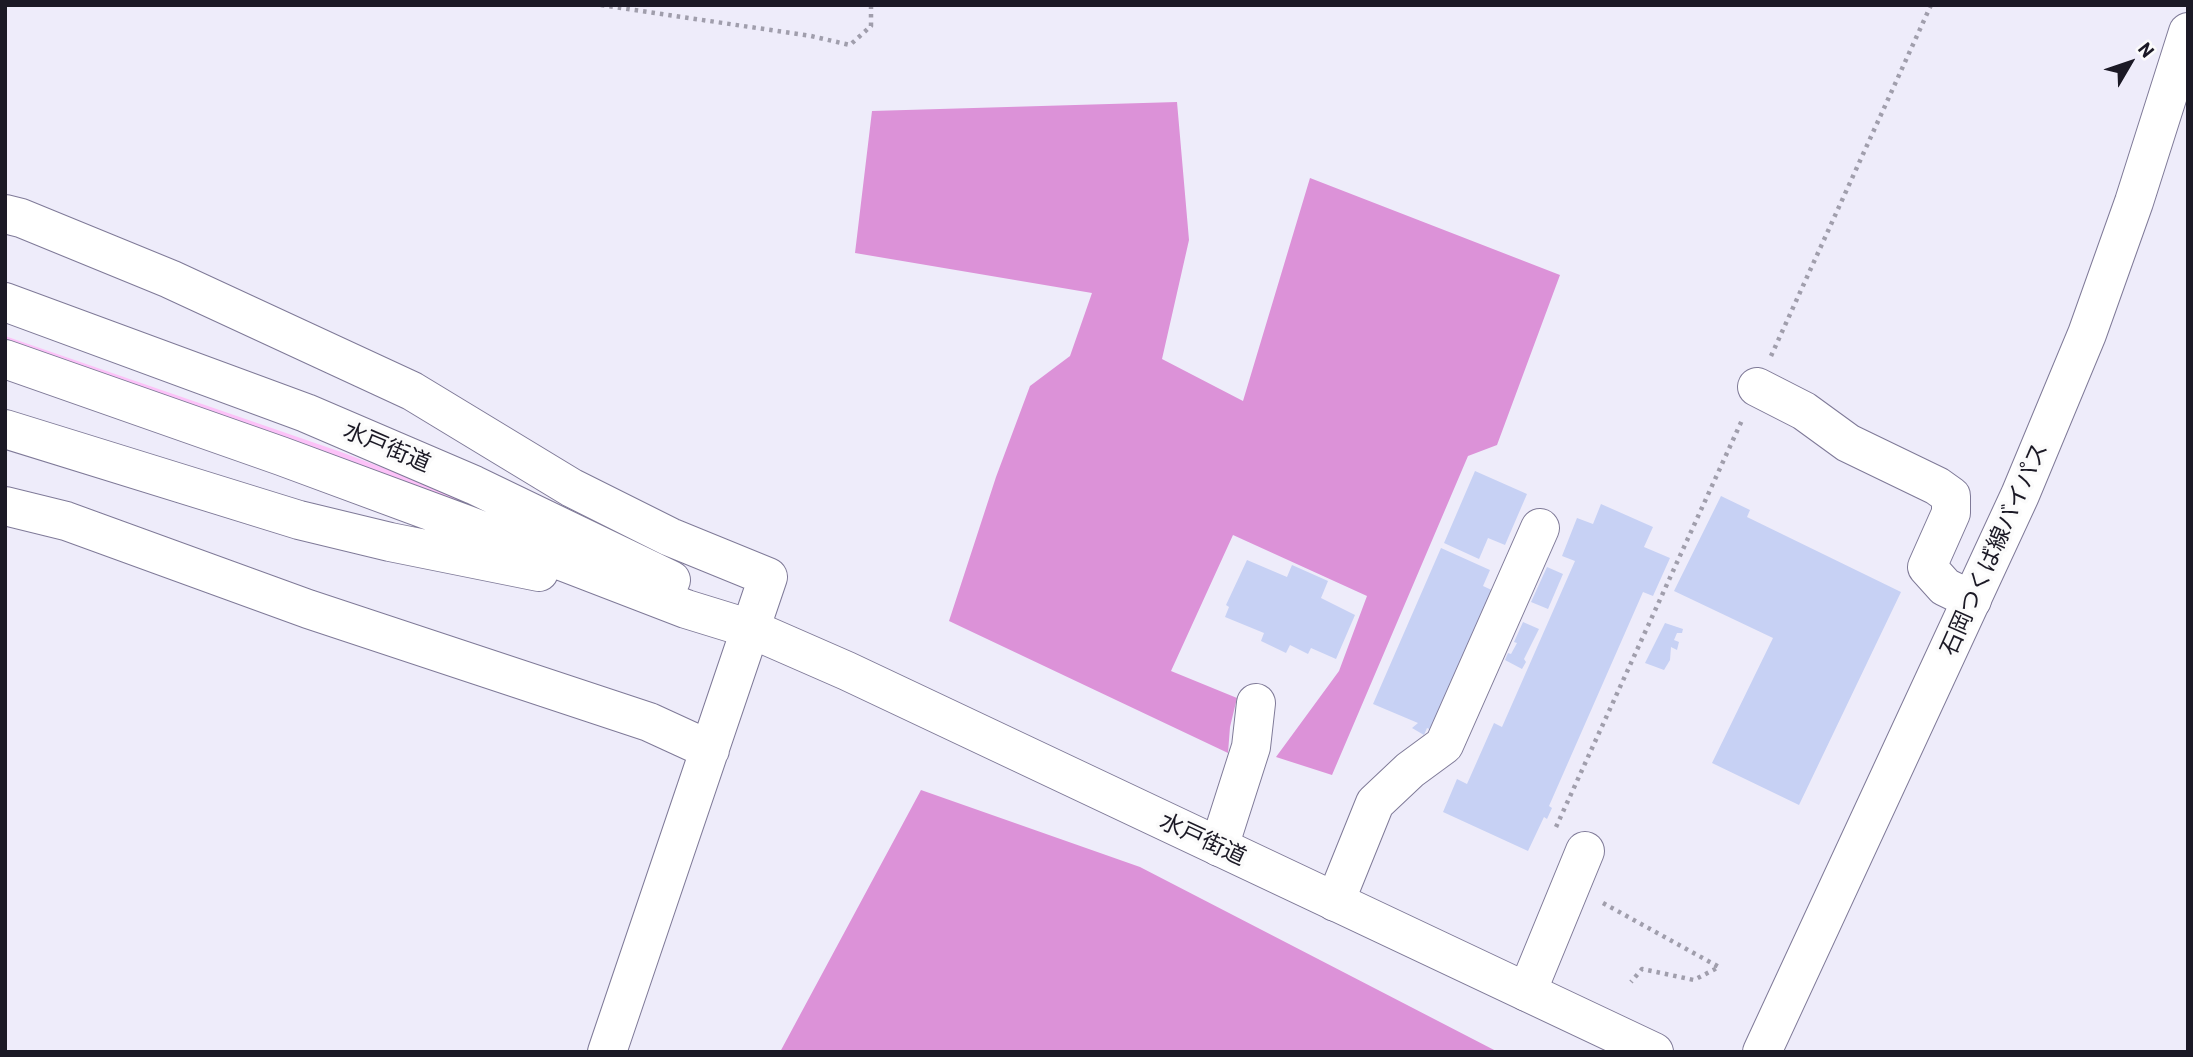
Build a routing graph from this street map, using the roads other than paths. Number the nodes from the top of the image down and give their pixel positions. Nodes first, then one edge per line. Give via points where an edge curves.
1 (2188, 32) edge
2 (5, 214) edge
3 (5, 294) edge
4 (5, 302) edge
5 (68, 323) junction
6 (5, 359) edge
7 (1757, 387) road end
8 (5, 429) edge
9 (5, 506) edge
10 (1540, 528) dead end
11 (604, 578) junction
12 (1972, 600) junction
13 (751, 629) junction
14 (1256, 703) dead end
15 (710, 750) junction
16 (1569, 844) road end
17 (1219, 847) junction
18 (1335, 902) junction
19 (1527, 992) junction
20 (607, 1052) edge
21 (1654, 1052) edge
22 (1762, 1052) edge

1 - 12 main road, 石岡つくば線バイパス via 2087,334
2 - 13 main road via 170,279 412,391 572,488 670,537 768,577
3 - 5 main road
4 - 5 main road, 水戸街道
5 - 13 main road, 水戸街道 via 306,413 474,485 701,594
6 - 11 main road, 水戸街道
7 - 12 main road via 1804,411 1848,443 1951,496 1951,513 1927,567 1945,587
8 - 11 main road via 299,520 523,569 576,579
9 - 15 main road via 66,521 308,609 649,722
10 - 18 main road via 1444,745 1375,803
11 - 13 main road, 水戸街道
12 - 22 main road, 石岡つくば線バイパス
13 - 15 main road
13 - 17 main road, 水戸街道
14 - 17 main road via 1251,747
15 - 20 main road
16 - 19 main road via 1571,886
17 - 18 main road, 水戸街道
18 - 19 main road, 水戸街道
19 - 21 main road, 水戸街道

